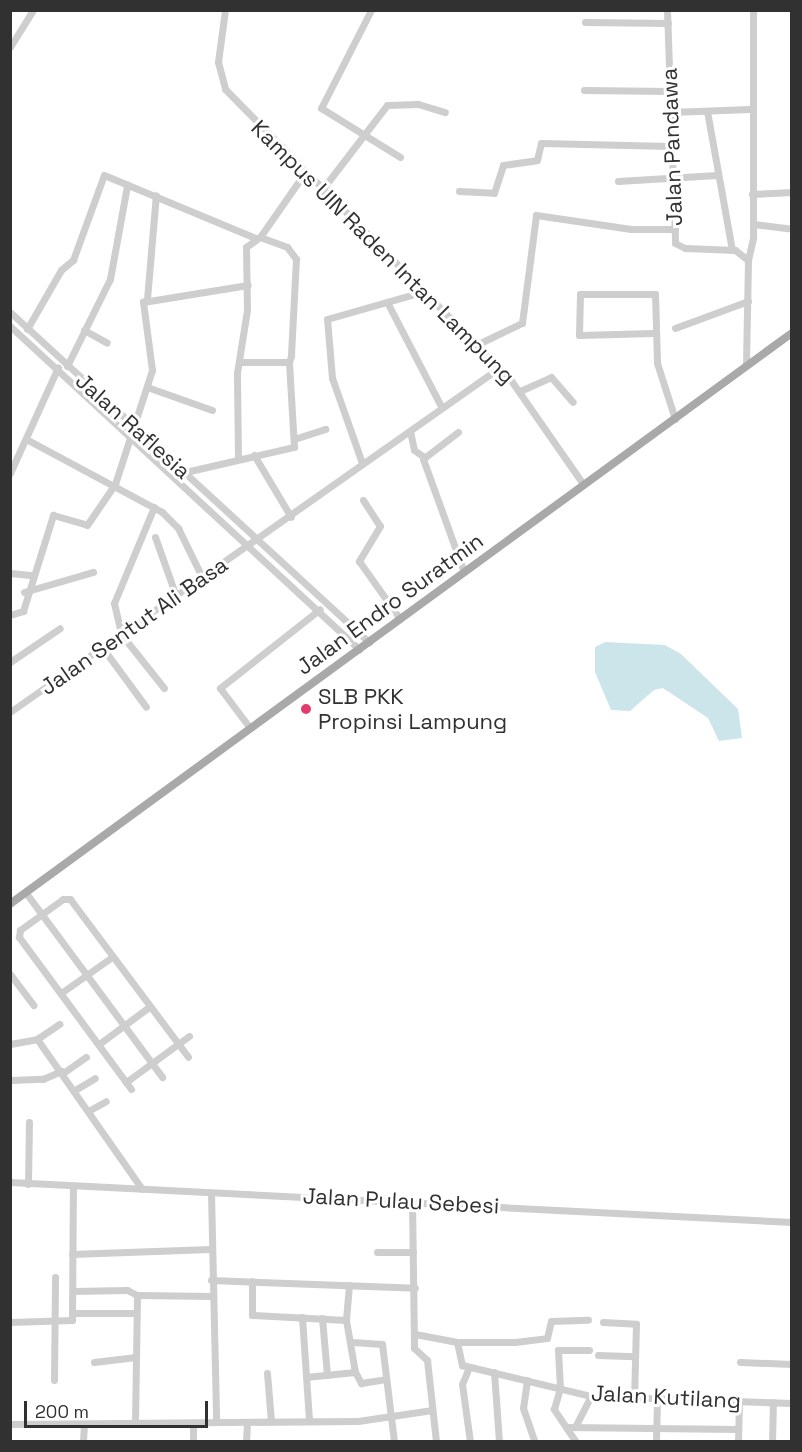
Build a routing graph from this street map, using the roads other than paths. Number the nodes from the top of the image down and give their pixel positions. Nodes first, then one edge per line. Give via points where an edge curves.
1 (33, 10) edge
2 (225, 10) edge
3 (371, 10) edge
4 (667, 10) edge
5 (753, 10) edge
6 (585, 22) dead end
7 (668, 23) junction
8 (10, 47) edge
9 (584, 90) dead end
10 (669, 91) junction
11 (750, 109) junction
12 (707, 111) junction
13 (445, 112) dead end
14 (670, 112) junction
15 (362, 136) junction
16 (671, 146) junction
17 (400, 157) dead end
18 (304, 174) junction
19 (717, 175) junction
20 (672, 179) junction
21 (618, 181) dead end
22 (127, 184) junction
23 (321, 190) junction
24 (459, 191) dead end
25 (792, 192) edge
26 (752, 194) junction
27 (156, 195) junction
28 (753, 224) junction
29 (788, 228) dead end
30 (675, 229) junction
31 (257, 238) junction
32 (732, 250) junction
33 (748, 260) junction
34 (248, 285) junction
35 (422, 292) junction
36 (147, 299) junction
37 (748, 301) junction
38 (387, 302) junction
39 (12, 319) edge
40 (675, 328) dead end
41 (27, 329) junction
42 (84, 330) junction
43 (654, 333) junction
44 (792, 333) edge
45 (107, 343) dead end
46 (476, 345) junction
47 (50, 356) junction
48 (239, 362) junction
49 (289, 362) junction
50 (67, 366) junction
51 (746, 366) junction
52 (58, 367) junction
53 (499, 368) junction
54 (147, 387) junction
55 (520, 391) junction
56 (573, 402) dead end
57 (442, 408) junction
58 (212, 410) dead end
59 (675, 419) junction
60 (325, 429) dead end
61 (410, 431) junction
62 (134, 432) junction
63 (458, 432) dead end
64 (26, 439) junction
65 (294, 439) junction
66 (254, 455) junction
67 (424, 457) junction
68 (238, 459) junction
69 (362, 463) junction
70 (10, 473) edge
71 (180, 474) junction
72 (115, 484) junction
73 (583, 484) junction
74 (363, 500) dead end
75 (154, 507) junction
76 (291, 517) junction
77 (155, 537) dead end
78 (253, 543) junction
79 (93, 572) dead end
80 (464, 572) junction
81 (10, 573) edge
82 (30, 575) junction
83 (203, 579) junction
84 (24, 592) junction
85 (177, 596) junction
86 (320, 609) junction
87 (10, 615) edge
88 (400, 619) junction
89 (60, 628) dead end
90 (121, 634) junction
91 (369, 642) junction
92 (102, 647) junction
93 (359, 649) junction
94 (10, 662) edge
95 (164, 688) dead end
96 (146, 707) dead end
97 (10, 712) edge
98 (250, 728) junction
99 (26, 893) junction
100 (10, 904) edge
101 (40, 914) junction
102 (112, 957) junction
103 (10, 974) edge
104 (86, 974) junction
105 (61, 993) junction
106 (33, 1005) dead end
107 (149, 1007) junction
108 (59, 1024) dead end
109 (124, 1025) junction
110 (189, 1036) dead end
111 (38, 1039) junction
112 (10, 1044) edge
113 (99, 1044) junction
114 (178, 1044) junction
115 (188, 1057) dead end
116 (86, 1058) dead end
117 (152, 1063) junction
118 (62, 1072) junction
119 (162, 1077) dead end
120 (95, 1078) dead end
121 (10, 1080) edge
122 (126, 1082) junction
123 (131, 1089) dead end
124 (75, 1090) junction
125 (106, 1101) dead end
126 (90, 1110) junction
127 (29, 1122) dead end
128 (10, 1182) edge
129 (28, 1184) junction
130 (73, 1186) junction
131 (142, 1189) junction
132 (211, 1192) junction
133 (412, 1201) junction
134 (792, 1222) edge
135 (210, 1249) junction
136 (377, 1252) dead end
137 (413, 1252) junction
138 (72, 1254) junction
139 (55, 1277) dead end
140 (211, 1280) junction
141 (252, 1281) junction
142 (349, 1285) junction
143 (415, 1288) junction
144 (73, 1291) junction
145 (137, 1295) junction
146 (211, 1296) junction
147 (134, 1313) junction
148 (73, 1317) junction
149 (302, 1317) junction
150 (322, 1318) junction
151 (346, 1320) junction
152 (588, 1320) dead end
153 (10, 1322) edge
154 (54, 1322) junction
155 (603, 1322) dead end
156 (415, 1334) junction
157 (352, 1342) junction
158 (457, 1342) junction
159 (589, 1350) dead end
160 (597, 1355) dead end
161 (634, 1356) junction
162 (136, 1357) junction
163 (94, 1362) dead end
164 (740, 1362) dead end
165 (792, 1364) edge
166 (469, 1367) junction
167 (267, 1372) dead end
168 (355, 1372) junction
169 (494, 1372) junction
170 (327, 1375) junction
171 (306, 1377) junction
172 (386, 1379) junction
173 (54, 1380) dead end
174 (527, 1380) junction
175 (560, 1389) junction
176 (591, 1396) junction
177 (634, 1398) junction
178 (657, 1399) junction
179 (739, 1401) junction
180 (773, 1402) junction
181 (792, 1403) edge
182 (432, 1410) junction
183 (392, 1416) junction
184 (309, 1421) junction
185 (216, 1422) junction
186 (247, 1422) junction
187 (271, 1422) junction
188 (135, 1423) junction
189 (193, 1423) junction
190 (10, 1424) edge
191 (84, 1424) junction
192 (575, 1426) junction
193 (566, 1427) junction
194 (656, 1428) junction
195 (738, 1429) junction
196 (528, 1430) junction
197 (83, 1442) edge
198 (193, 1442) edge
199 (246, 1442) edge
200 (394, 1442) edge
201 (436, 1442) edge
202 (470, 1442) edge
203 (499, 1442) edge
204 (528, 1442) edge
205 (536, 1442) edge
206 (576, 1442) edge
207 (656, 1442) edge
208 (738, 1442) edge
209 (772, 1442) edge

1 - 8 street
2 - 18 street, Kampus UIN Raden Intan Lampung via 219,36 220,82
3 - 15 street via 321,105
4 - 7 street, Jalan Pandawa
5 - 11 street via 756,89
6 - 7 street
7 - 10 street, Jalan Pandawa
9 - 10 street
10 - 14 street, Jalan Pandawa
11 - 12 street
11 - 26 street
12 - 14 street
12 - 19 street
13 - 15 street via 392,104
14 - 16 street, Jalan Pandawa
15 - 17 street
15 - 23 street
16 - 20 street, Jalan Pandawa
16 - 24 street via 541,143 537,160 502,165 494,193
18 - 23 street, Kampus UIN Raden Intan Lampung
18 - 31 street
19 - 20 street
19 - 32 street
20 - 21 street
20 - 30 street, Jalan Pandawa
22 - 27 street
22 - 41 street via 104,175 73,260 61,270
22 - 42 street via 112,271
23 - 35 street, Kampus UIN Raden Intan Lampung
25 - 26 street
26 - 28 street
27 - 31 street
27 - 36 street
28 - 29 street
28 - 33 street
30 - 32 street, Jalan Pandawa via 680,247
30 - 46 street via 631,229 536,215 522,323
31 - 34 street via 247,243
31 - 49 street via 287,247 296,259
32 - 33 street, Jalan Pandawa
33 - 37 street
34 - 36 street
34 - 48 street
35 - 38 street
35 - 46 street, Kampus UIN Raden Intan Lampung
36 - 54 street via 142,305 153,362
37 - 40 street
37 - 51 street
38 - 57 street
38 - 69 street via 327,319 332,378
39 - 41 street, Jalan Raflesia
39 - 47 street, Jalan Raflesia
41 - 47 street, Jalan Raflesia
42 - 45 street
42 - 50 street
43 - 43 street via 579,336 580,294 654,293
43 - 59 street via 657,363
44 - 51 main road, Jalan Endro Suratmin
46 - 53 street, Kampus UIN Raden Intan Lampung
47 - 50 street, Jalan Raflesia
47 - 52 street, Jalan Raflesia
48 - 49 street
48 - 68 street
49 - 65 street
50 - 62 street, Jalan Raflesia
51 - 59 main road, Jalan Endro Suratmin
52 - 62 street, Jalan Raflesia
52 - 64 street
53 - 55 street, Kampus UIN Raden Intan Lampung
53 - 57 street, Jalan Sentut Ali Basa
54 - 58 street
54 - 62 street
55 - 56 street via 551,377
55 - 73 street, Kampus UIN Raden Intan Lampung
57 - 61 street, Jalan Sentut Ali Basa
59 - 73 main road, Jalan Endro Suratmin
60 - 65 street
61 - 67 street via 414,450
61 - 69 street, Jalan Sentut Ali Basa
62 - 71 street, Jalan Raflesia
62 - 72 street
63 - 67 street
64 - 70 street
64 - 72 street
65 - 66 street via 294,447
66 - 68 street
66 - 76 street
67 - 80 street
68 - 71 street
69 - 76 street, Jalan Sentut Ali Basa
71 - 78 street, Jalan Raflesia
72 - 75 street
72 - 82 street via 87,525 52,515
73 - 80 main road, Jalan Endro Suratmin
74 - 88 street via 380,526 359,561
75 - 83 street via 178,528
75 - 90 street via 114,603
76 - 78 street, Jalan Sentut Ali Basa
77 - 85 street
78 - 83 street, Jalan Sentut Ali Basa
78 - 86 street
78 - 91 street
79 - 84 street
80 - 88 main road, Jalan Endro Suratmin
81 - 82 street
82 - 84 street
83 - 85 street, Jalan Sentut Ali Basa
84 - 87 street via 23,611
85 - 90 street, Jalan Sentut Ali Basa
86 - 93 street
86 - 98 street via 220,688
88 - 91 main road, Jalan Endro Suratmin
89 - 94 street
90 - 92 street, Jalan Sentut Ali Basa
90 - 95 street
91 - 93 main road, Jalan Endro Suratmin
92 - 96 street
92 - 97 street, Jalan Sentut Ali Basa
93 - 98 main road, Jalan Endro Suratmin
98 - 99 main road, Jalan Endro Suratmin
99 - 100 main road, Jalan Endro Suratmin
99 - 101 street
101 - 102 street via 69,898
101 - 104 street
101 - 105 street via 18,935
102 - 104 street
102 - 107 street
103 - 106 street
104 - 105 street
104 - 109 street
105 - 113 street
107 - 109 street
107 - 114 street
108 - 111 street
109 - 113 street
109 - 117 street
110 - 114 street
111 - 112 street
111 - 118 street
113 - 122 street
114 - 115 street
114 - 117 street
116 - 118 street
117 - 119 street
117 - 122 street
118 - 121 street via 43,1079
118 - 124 street
120 - 124 street
122 - 123 street
124 - 126 street
125 - 126 street
126 - 131 street
127 - 129 street
128 - 129 street, Jalan Pulau Sebesi
129 - 130 street, Jalan Pulau Sebesi
130 - 131 street, Jalan Pulau Sebesi
130 - 138 street
131 - 132 street, Jalan Pulau Sebesi
132 - 133 street, Jalan Pulau Sebesi
132 - 135 street
133 - 134 street, Jalan Pulau Sebesi
133 - 137 street
135 - 138 street
135 - 140 street
136 - 137 street
137 - 143 street
138 - 144 street
139 - 154 street
140 - 141 street
140 - 146 street
141 - 142 street
141 - 149 street via 251,1314
142 - 143 street
142 - 151 street
143 - 156 street
144 - 145 street via 127,1290
144 - 148 street
145 - 146 street
145 - 147 street
146 - 185 street
147 - 148 street
147 - 162 street
148 - 154 street
149 - 150 street
149 - 171 street
150 - 151 street
150 - 170 street
151 - 157 street
152 - 158 street via 551,1321 544,1338
153 - 154 street
154 - 173 street
155 - 161 street via 636,1324
156 - 158 street
156 - 182 street via 415,1351 427,1360
157 - 168 street
157 - 172 street via 380,1341
158 - 166 street via 458,1361
159 - 175 street via 559,1349
160 - 161 street
161 - 177 street
162 - 163 street
162 - 188 street
164 - 165 street
166 - 169 street, Jalan Kutilang
166 - 202 street via 462,1384
167 - 187 street
168 - 170 street
168 - 172 street via 361,1383
169 - 174 street, Jalan Kutilang
169 - 203 street
170 - 171 street
171 - 184 street
172 - 183 street
174 - 175 street, Jalan Kutilang
174 - 196 street via 523,1404
175 - 176 street, Jalan Kutilang
175 - 193 street via 555,1409
176 - 177 street, Jalan Kutilang
176 - 192 street
177 - 178 street, Jalan Kutilang
178 - 179 street, Jalan Kutilang
178 - 194 street
179 - 180 street, Jalan Kutilang
179 - 195 street
180 - 181 street, Jalan Kutilang
180 - 209 street
182 - 183 street
182 - 201 street
183 - 184 street
183 - 200 street
184 - 187 street
185 - 186 street
185 - 189 street
186 - 187 street
186 - 199 street
188 - 189 street
188 - 191 street
189 - 198 street
190 - 191 street
191 - 197 street
192 - 193 street
192 - 194 street
193 - 206 street
194 - 195 street
194 - 207 street
195 - 208 street
196 - 204 street
196 - 205 street

